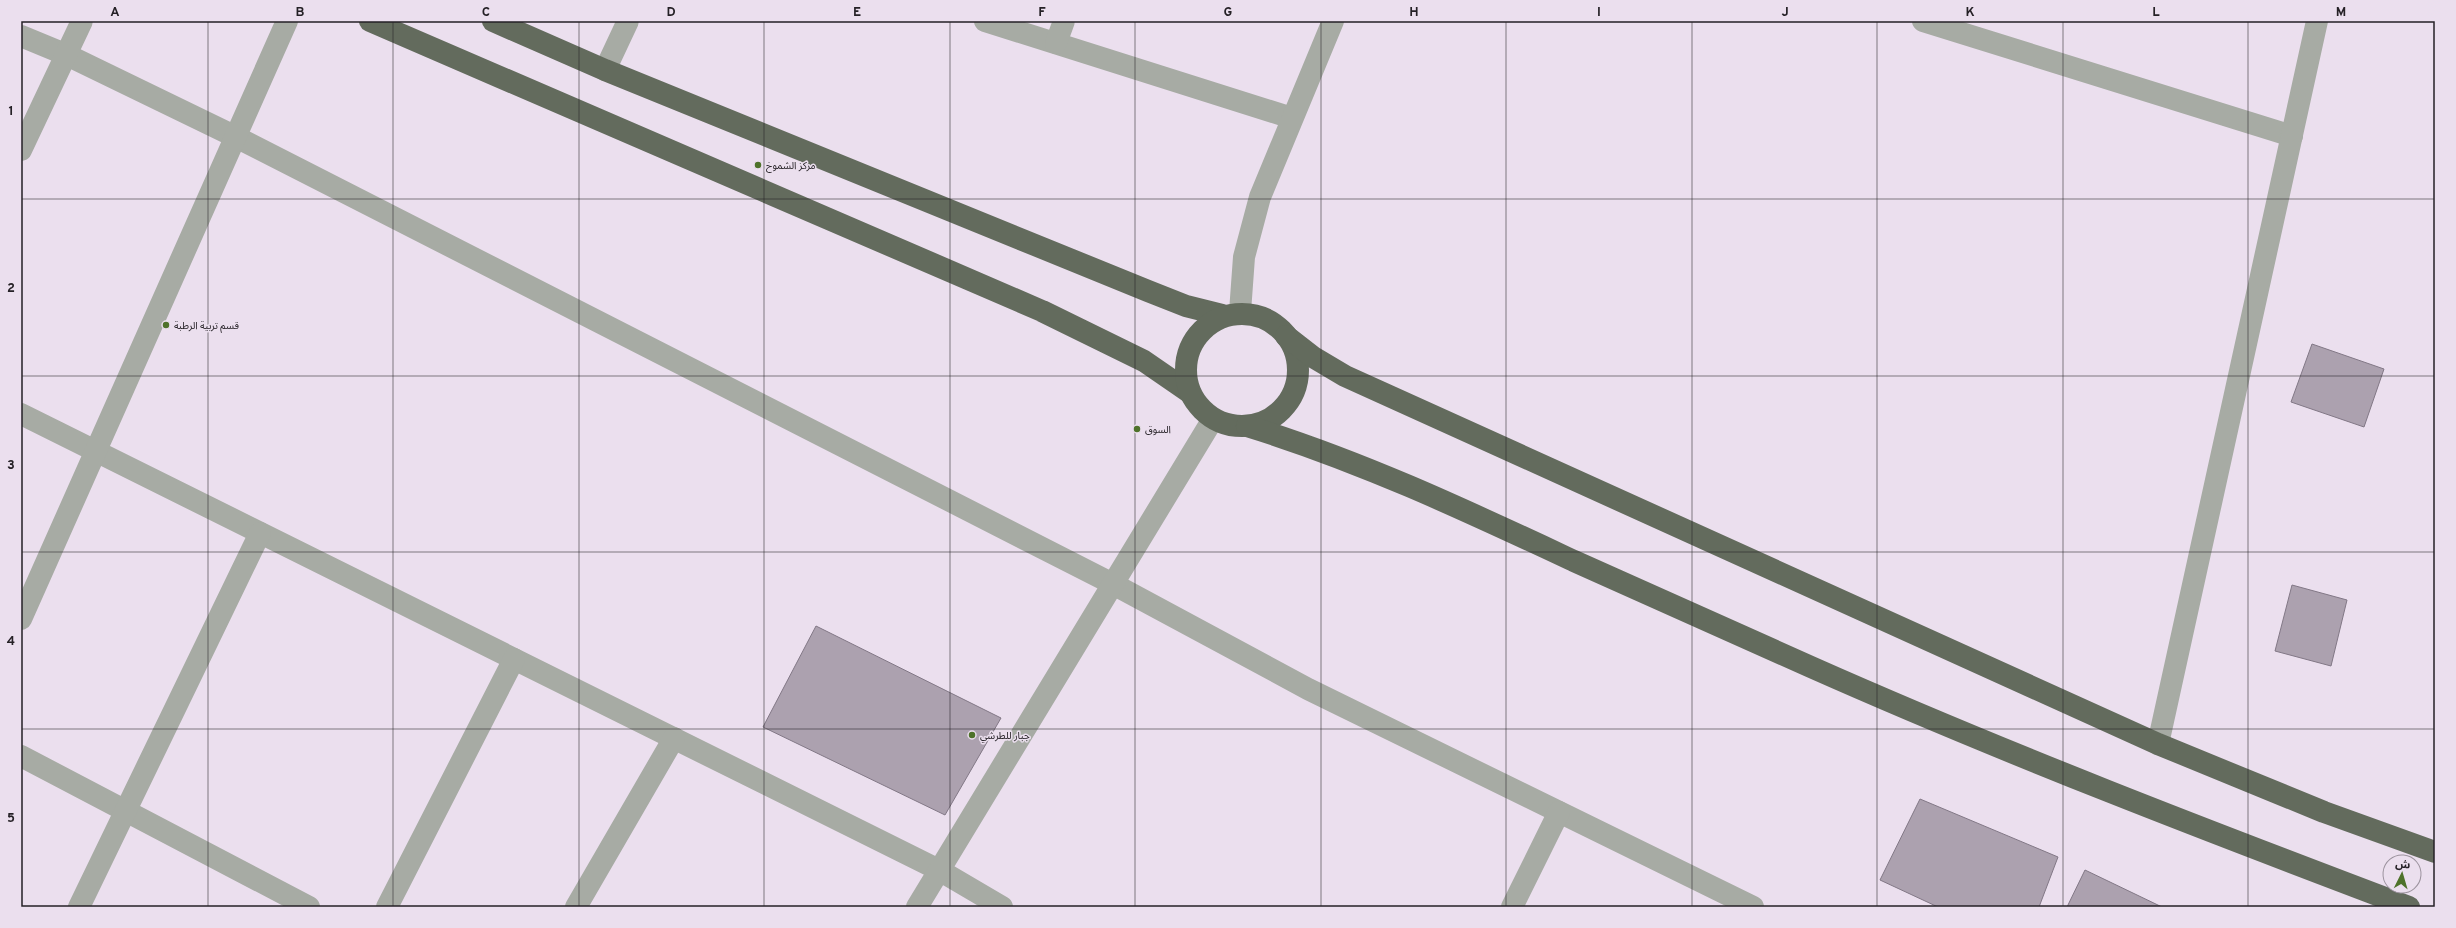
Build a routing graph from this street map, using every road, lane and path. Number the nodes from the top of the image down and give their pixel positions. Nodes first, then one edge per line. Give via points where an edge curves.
1 (82, 21) edge
2 (287, 21) edge
3 (370, 21) edge
4 (493, 21) edge
5 (628, 21) edge
6 (985, 21) edge
7 (1064, 21) edge
8 (1333, 21) edge
9 (1923, 21) edge
10 (2317, 21) edge
11 (21, 36) edge
12 (1056, 44) junction
13 (67, 55) junction
14 (605, 70) junction
15 (1292, 118) junction
16 (2292, 136) junction
17 (236, 137) junction
18 (21, 150) edge
19 (1231, 314) junction
20 (1286, 336) junction
21 (1189, 392) junction
22 (21, 414) edge
23 (1213, 419) junction
24 (1247, 426) junction
25 (96, 451) junction
26 (260, 533) junction
27 (1113, 584) junction
28 (21, 619) edge
29 (514, 659) junction
30 (674, 738) junction
31 (2158, 744) junction
32 (21, 756) edge
33 (125, 811) junction
34 (1559, 812) junction
35 (2435, 852) edge
36 (939, 870) junction
37 (79, 907) edge
38 (309, 907) edge
39 (387, 907) edge
40 (576, 907) edge
41 (917, 907) edge
42 (1002, 907) edge
43 (1512, 907) edge
44 (1753, 907) edge
45 (2409, 907) edge

1 - 13 street
2 - 17 street
3 - 21 highway via 1042,311 1144,361
4 - 14 highway
5 - 14 street
6 - 12 street
7 - 12 street
8 - 15 street
9 - 16 street
10 - 16 street
11 - 13 street
12 - 15 street
13 - 17 street
13 - 18 street
14 - 19 highway via 1180,304
15 - 19 street via 1260,197
16 - 31 street
17 - 25 street
17 - 27 street
19 - 20 highway via 1258,316 1273,324
19 - 21 highway via 1207,326 1194,340 1187,356
20 - 24 highway via 1295,351 1298,367 1296,384 1290,400 1278,413 1264,422
20 - 31 highway via 1313,357 1345,376
21 - 23 highway
22 - 25 street
23 - 24 highway via 1229,426
23 - 27 street
24 - 45 highway via 1305,444 1418,488 1807,666 2015,753
25 - 26 street
25 - 28 street
26 - 29 street
26 - 33 street
27 - 34 street via 1308,689
27 - 36 street
29 - 30 street
29 - 39 street
30 - 36 street
30 - 40 street
31 - 35 highway via 2317,809
32 - 33 street
33 - 37 street
33 - 38 street
34 - 43 street
34 - 44 street
36 - 41 street
36 - 42 street

